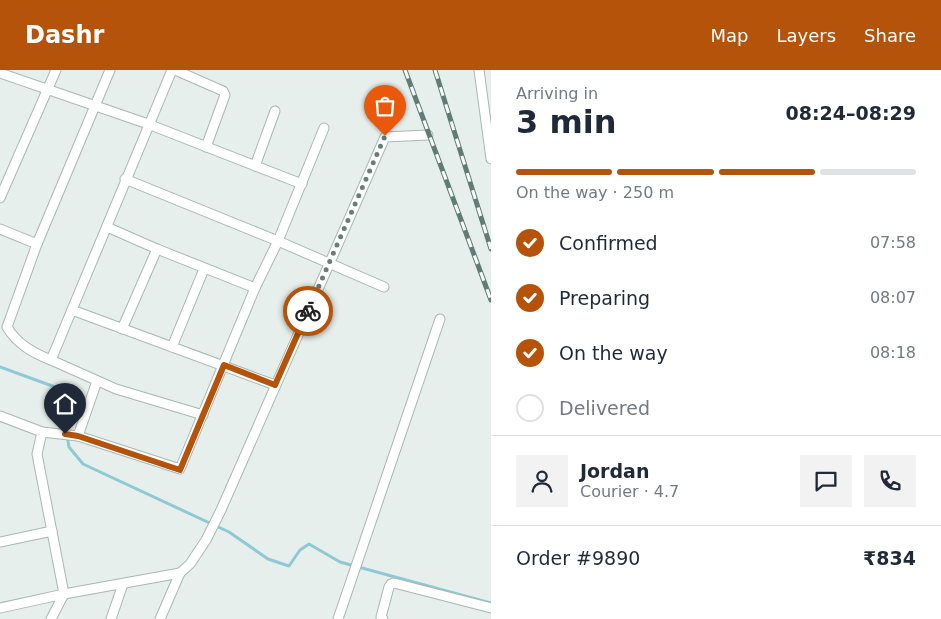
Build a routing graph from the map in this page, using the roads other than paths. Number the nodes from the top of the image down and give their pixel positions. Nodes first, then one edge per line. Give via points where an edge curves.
1 (56, 70) edge
2 (110, 70) edge
3 (173, 70) edge
4 (479, 70) edge
5 (1, 72) edge
6 (49, 89) junction
7 (96, 105) junction
8 (275, 111) dead end
9 (148, 124) junction
10 (324, 128) dead end
11 (428, 135) dead end
12 (206, 147) junction
13 (491, 159) edge
14 (255, 166) junction
15 (125, 179) junction
16 (302, 184) junction
17 (0, 198) edge
18 (106, 227) junction
19 (0, 229) edge
20 (278, 241) junction
21 (37, 244) junction
22 (157, 250) junction
23 (329, 263) junction
24 (204, 269) junction
25 (384, 287) dead end
26 (255, 288) junction
27 (72, 310) junction
28 (440, 319) dead end
29 (122, 330) junction
30 (172, 347) junction
31 (51, 360) junction
32 (224, 365) junction
33 (97, 381) junction
34 (275, 385) junction
35 (203, 415) junction
36 (0, 416) edge
37 (42, 432) junction
38 (78, 436) junction
39 (52, 531) junction
40 (0, 542) edge
41 (180, 574) junction
42 (123, 584) junction
43 (64, 594) junction
44 (0, 608) edge
45 (491, 608) edge
46 (51, 619) edge
47 (111, 619) edge
48 (160, 619) edge
49 (338, 619) edge
50 (384, 619) edge

1 - 6 street
2 - 7 street
3 - 9 street
3 - 12 street via 223,91 225,95
4 - 13 street
5 - 6 street
6 - 7 street
6 - 17 street
7 - 9 street
7 - 21 street
8 - 14 street
9 - 12 street
9 - 15 street
10 - 16 street
11 - 23 street via 385,136
12 - 14 street
14 - 16 street
15 - 18 street
15 - 20 street
16 - 20 street
18 - 22 street
18 - 27 street
19 - 21 street
20 - 23 street
20 - 26 street
21 - 31 street via 7,327 12,336 32,352
22 - 24 street
22 - 29 street
23 - 25 street
23 - 34 street
24 - 26 street
24 - 30 street
26 - 32 street
27 - 29 street
27 - 31 street
28 - 49 street
29 - 30 street
30 - 32 street
31 - 33 street
32 - 34 street
32 - 35 street
33 - 35 street
33 - 38 street
34 - 41 street via 206,540
35 - 38 street via 180,470
36 - 37 street
37 - 38 street
37 - 39 street via 37,454
39 - 40 street
39 - 43 street
41 - 42 street
41 - 48 street
42 - 43 street
42 - 47 street
43 - 44 street
43 - 46 street
45 - 50 street via 394,583 389,587 382,612

